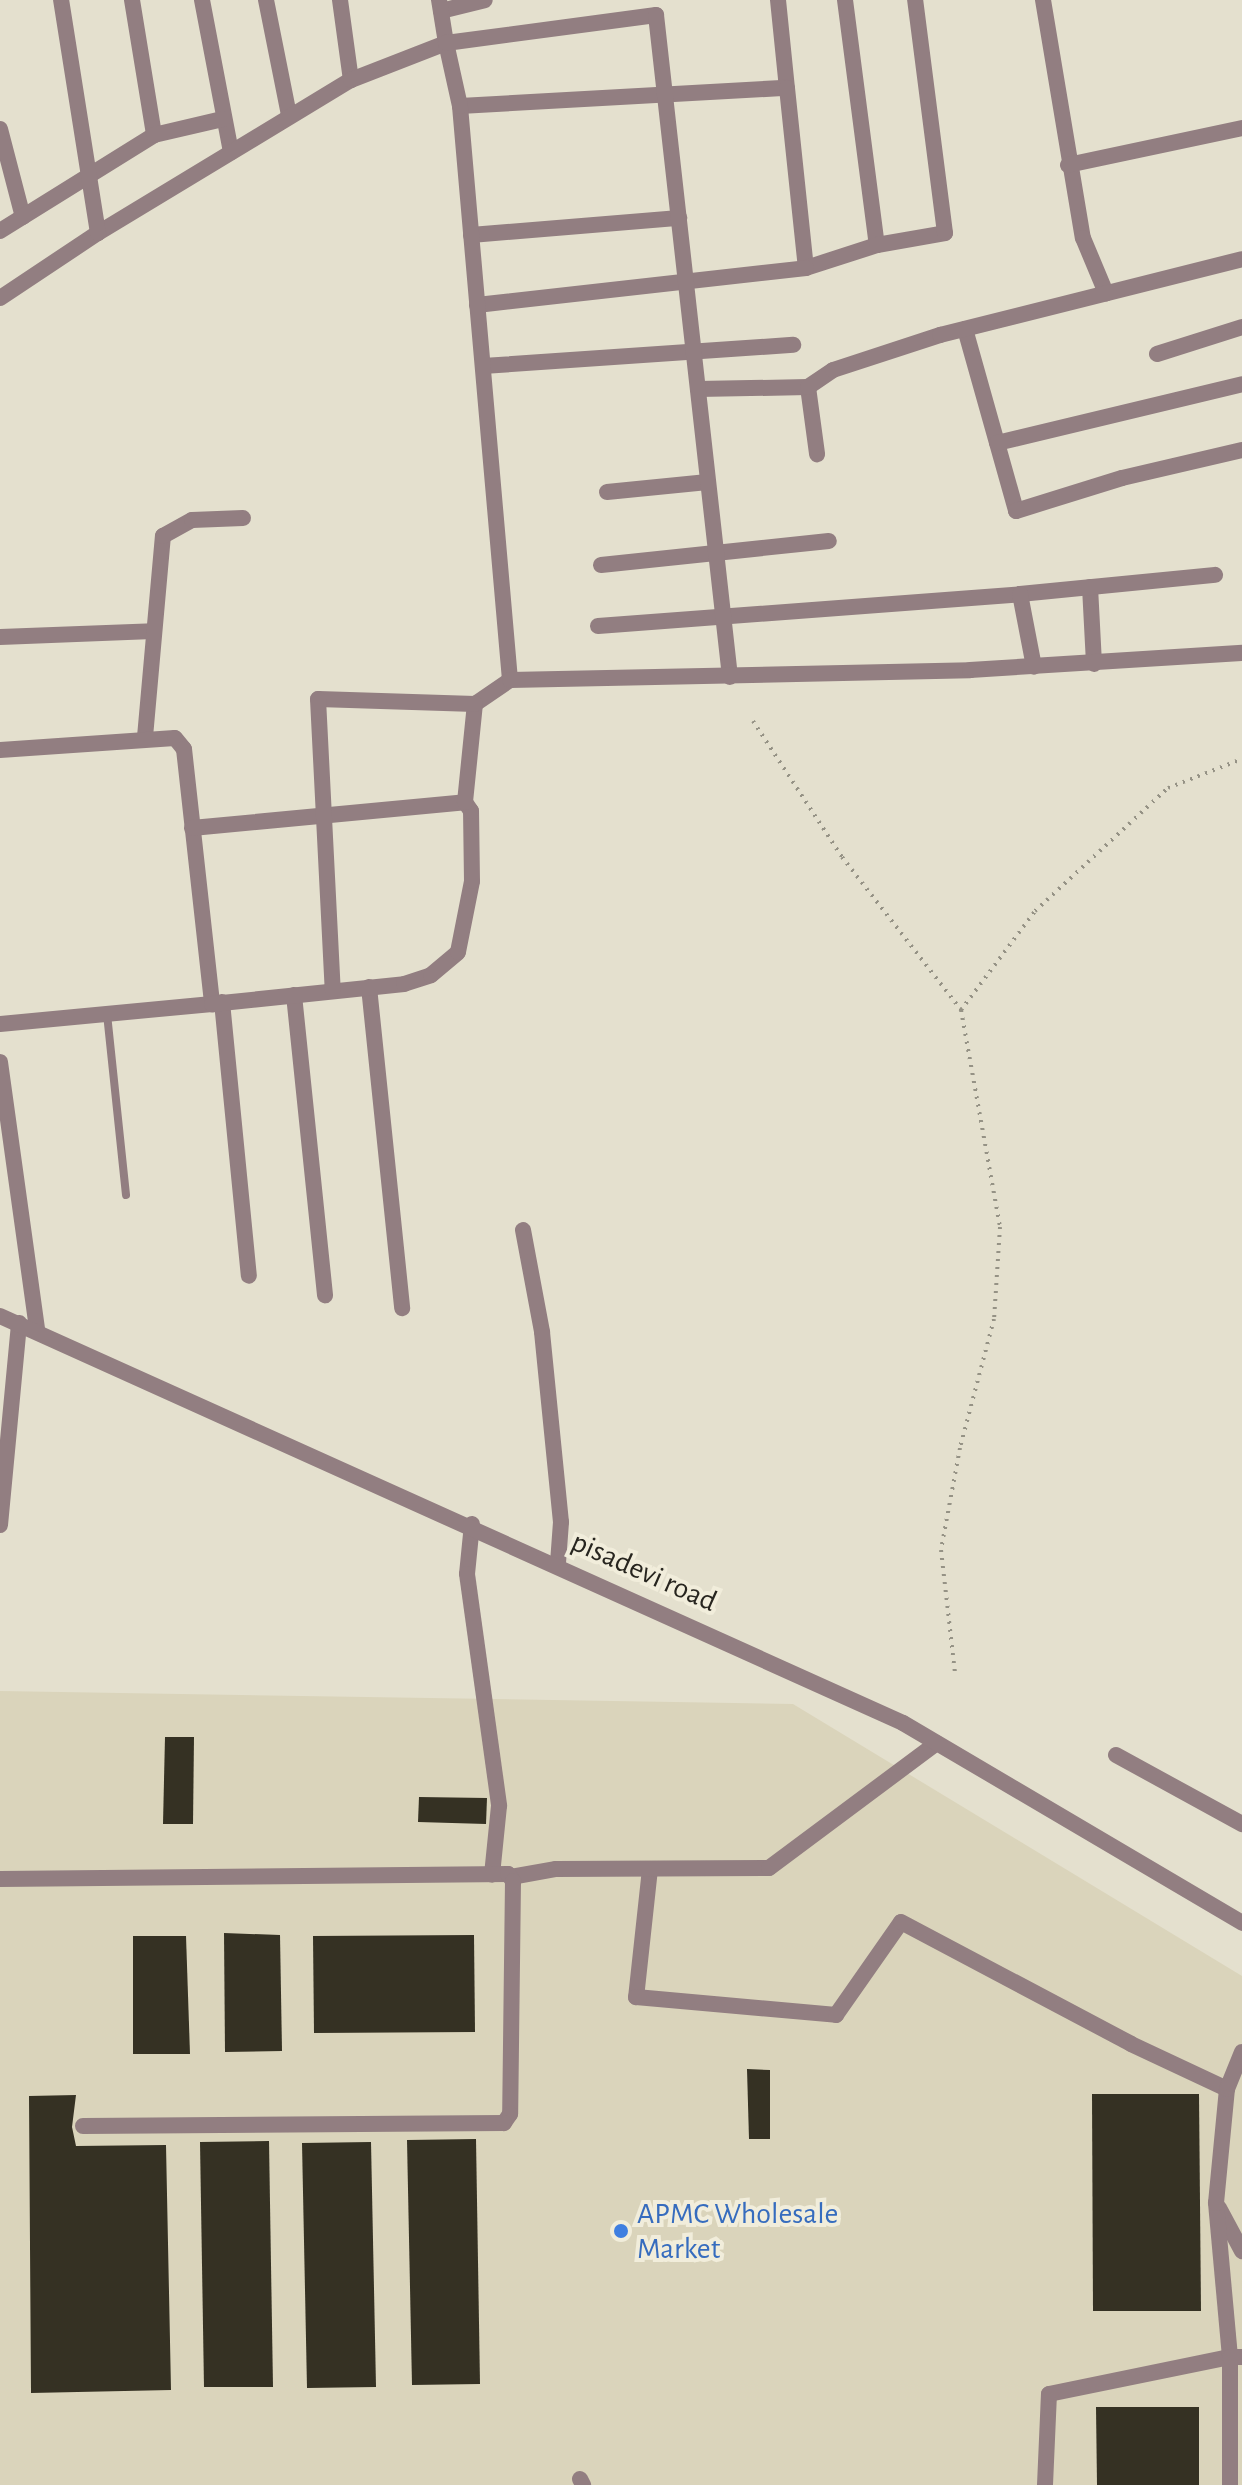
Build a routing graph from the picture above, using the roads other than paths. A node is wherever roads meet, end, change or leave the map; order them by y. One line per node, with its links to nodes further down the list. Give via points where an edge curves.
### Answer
1 (61, 0): 24 (street)
2 (132, 0): 21 (street)
3 (202, 0): 18 (street)
4 (266, 0): 17 (street)
5 (340, 0): 13 (street)
6 (485, 0): 11 (street)
7 (778, 0): 14 (street)
8 (845, 0): 30 (street)
9 (915, 0): 30 (street, via 945,233)
10 (1043, 0): 23 (street)
11 (440, 5): 12 (street)
12 (446, 43): 13 (street); 15 (street, via 656,15); 16 (street)
13 (351, 80): 17 (street)
14 (787, 88): 15 (street); 32 (street)
15 (665, 94): 16 (street); 26 (street)
16 (460, 106): 29 (street)
17 (289, 115): 22 (street)
18 (223, 119): 21 (street); 22 (street)
19 (1242, 128): 23 (street)
20 (0, 129): 25 (street)
21 (154, 135): 24 (street)
22 (231, 152): 28 (street)
23 (1068, 165): 34 (street, via 1083,238)
24 (87, 177): 25 (street); 28 (street)
25 (23, 217): 27 (street)
26 (679, 218): 29 (street); 33 (street)
27 (0, 231)
28 (98, 233): 35 (street)
29 (471, 235): 36 (street)
30 (877, 245): 32 (street)
31 (1242, 259): 34 (street)
32 (806, 268): 33 (street)
33 (684, 282): 36 (street); 40 (street)
34 (1106, 293): 38 (street)
35 (0, 298)
36 (477, 305): 42 (street)
37 (1242, 327): 41 (street)
38 (965, 329): 44 (street, via 833,370); 46 (street)
39 (793, 345): 40 (street)
40 (694, 351): 42 (street); 45 (street)
41 (1157, 354)
42 (483, 366): 66 (street)
43 (1242, 384): 46 (street)
44 (808, 387): 45 (street); 48 (street)
45 (698, 389): 49 (street)
46 (997, 443): 47 (street, via 1016,511 1122,478)
47 (1242, 450)
48 (817, 454)
49 (708, 482): 50 (street); 53 (street)
50 (607, 492)
51 (243, 518): 60 (street, via 192,520 163,536)
52 (829, 541): 53 (street)
53 (716, 555): 54 (street); 58 (street)
54 (601, 565)
55 (1215, 575): 56 (street)
56 (1090, 587): 57 (street); 63 (street)
57 (1020, 594): 58 (street); 64 (street)
58 (723, 619): 59 (street); 65 (street)
59 (598, 626)
60 (153, 631): 61 (street); 68 (street)
61 (0, 637)
62 (1242, 653): 63 (street)
63 (1094, 664): 64 (street)
64 (1034, 667): 65 (street)
65 (730, 677): 66 (street)
66 (510, 680): 67 (street)
67 (475, 704): 70 (street); 71 (street, via 318,699)
68 (145, 737): 69 (street); 72 (street, via 175,738 184,749)
69 (0, 750)
70 (465, 802): 71 (street); 73 (street, via 471,811 472,881 458,952 431,975)
71 (322, 814): 72 (street); 74 (street)
72 (192, 828): 76 (street)
73 (369, 987): 74 (street); 84 (street)
74 (333, 991): 75 (street)
75 (294, 995): 76 (street); 83 (street)
76 (217, 1003): 77 (street); 82 (street)
77 (107, 1014): 78 (street); 80 (lane)
78 (0, 1024)
79 (0, 1062): 87 (street)
80 (126, 1195)
81 (523, 1230): 90 (street, via 542,1332 561,1522)
82 (249, 1276)
83 (325, 1295)
84 (402, 1308)
85 (0, 1316): 86 (street, pisadevi road)
86 (19, 1323): 87 (street, pisadevi road); 89 (street)
87 (37, 1330): 88 (street, pisadevi road)
88 (472, 1524): 90 (street, pisadevi road); 95 (street, via 467,1574 499,1806)
89 (0, 1525)
90 (558, 1563): 91 (street, pisadevi road)
91 (937, 1743): 94 (street, via 769,1868); 98 (street, pisadevi road)
92 (1116, 1755): 93 (street)
93 (1242, 1824)
94 (650, 1869): 96 (street, via 556,1869); 100 (street, via 636,1997 836,2015 901,1922)
95 (492, 1875): 96 (street); 97 (street)
96 (511, 1877): 101 (street, via 510,2114 504,2123)
97 (0, 1879)
98 (1242, 1923)
99 (1242, 2052): 100 (street)
100 (1227, 2089): 102 (street)
101 (83, 2126)
102 (1216, 2203): 103 (street); 104 (street)
103 (1242, 2251)
104 (1236, 2357): 105 (street, via 1049,2394); 106 (street)
105 (1045, 2485)
106 (1230, 2485)

